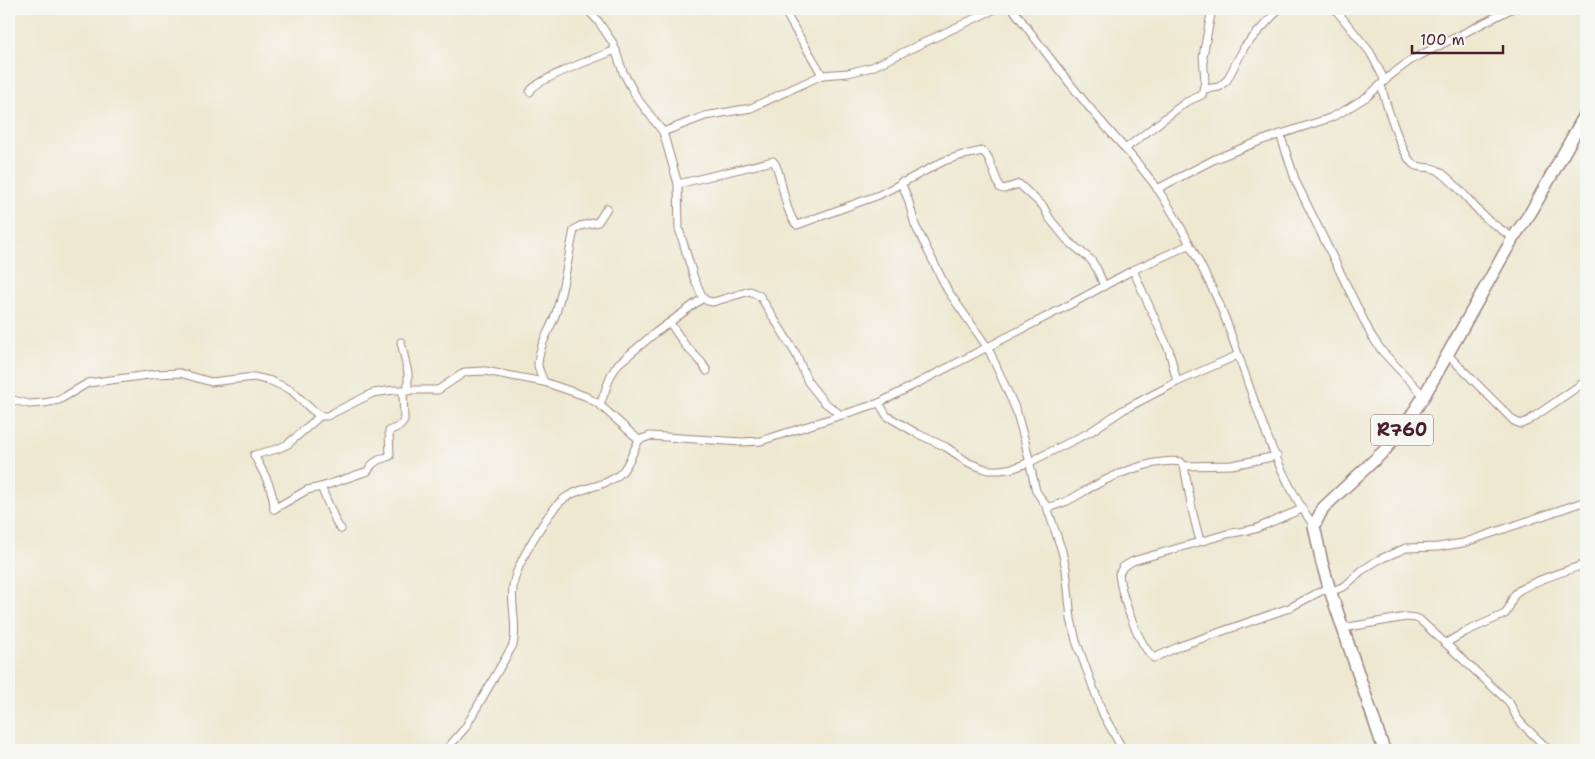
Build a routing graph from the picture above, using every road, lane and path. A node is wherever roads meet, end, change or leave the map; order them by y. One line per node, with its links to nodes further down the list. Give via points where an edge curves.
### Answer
1 (587, 9): 9 (street)
2 (784, 9): 10 (street)
3 (995, 9): 10 (street, via 872,67)
4 (1013, 9): 17 (street)
5 (1212, 9): 12 (street, via 1203,56)
6 (1279, 9): 12 (street, via 1245,46 1227,80 1219,87)
7 (1335, 9): 11 (street, via 1370,52)
8 (1511, 9): 11 (street, via 1411,60)
9 (616, 50): 13 (street, via 546,80 532,87); 15 (street, via 637,98)
10 (822, 75): 15 (street, via 751,108 705,116)
11 (1383, 83): 16 (street, via 1330,118); 22 (street, via 1386,107 1413,164 1438,170 1488,219)
12 (1204, 89): 17 (street, via 1202,96 1186,102)
13 (530, 92)
14 (1586, 113): 22 (main road, R760)
15 (663, 132): 19 (street)
16 (1280, 134): 20 (street, via 1215,159); 37 (street, via 1296,182 1371,335)
17 (1125, 149): 20 (street)
18 (901, 182): 19 (street, via 879,195 797,225 773,161); 25 (street, via 944,161 983,151 1000,188 1022,186 1043,206 1067,240 1091,260); 29 (street, via 916,225 948,291)
19 (678, 184): 26 (street, via 679,229 694,278)
20 (1157, 189): 23 (street)
21 (608, 208): 34 (street, via 598,222 574,230 556,315 539,357 538,367)
22 (1513, 238): 30 (main road, R760)
23 (1190, 245): 24 (street); 31 (street, via 1213,290)
24 (1133, 270): 25 (street); 35 (street, via 1169,350)
25 (1104, 286): 29 (street)
26 (704, 298): 27 (street); 41 (street, via 713,302 750,291 760,296 796,354 808,382 824,402)
27 (670, 323): 32 (street); 40 (street, via 618,364)
28 (401, 342): 36 (street, via 408,373)
29 (988, 348): 39 (street); 45 (street, via 1016,410)
30 (1448, 355): 33 (street, via 1514,421 1521,424); 37 (main road, R760)
31 (1238, 356): 35 (street); 44 (street)
32 (707, 371)
33 (1586, 381)
34 (544, 382): 36 (street, via 485,371 465,372 438,390); 40 (street)
35 (1177, 382): 45 (street)
36 (406, 391): 42 (street, via 373,393 327,416); 47 (street, via 404,421 389,431 390,456 374,462 363,473)
37 (1424, 396): 51 (main road, R760, via 1384,451 1323,508)
38 (9, 400): 42 (street, via 44,403 59,400 88,383 180,373 211,382 254,377 286,386)
39 (879, 403): 41 (street); 45 (street, via 887,416 988,470 1014,468)
40 (600, 405): 43 (street)
41 (841, 415): 43 (street, via 762,441 650,436)
42 (320, 416): 47 (street, via 288,444 254,455 271,491 274,509 307,490)
43 (639, 440): 58 (street, via 621,473 564,498 551,512 525,553 513,585 516,635 513,645 469,722)
44 (1277, 456): 46 (street, via 1232,466); 50 (street)
45 (1030, 462): 49 (street, via 1036,491)
46 (1184, 466): 49 (street, via 1174,461 1137,468 1100,483 1067,502); 53 (street)
47 (321, 487): 52 (street)
48 (1586, 501): 55 (street, via 1457,545 1406,548 1378,560 1345,586)
49 (1047, 507): 59 (street, via 1066,569 1076,641 1104,714)
50 (1302, 509): 51 (street); 53 (street, via 1255,529)
51 (1314, 526): 55 (main road)
52 (341, 529)
53 (1200, 541): 55 (street, via 1133,561 1119,574 1146,652 1154,658)
54 (1586, 564): 57 (street, via 1516,592 1505,614)
55 (1330, 590): 56 (main road)
56 (1343, 628): 57 (street, via 1412,617 1420,620); 60 (main road)
57 (1446, 644): 61 (street, via 1509,702 1524,726)
58 (446, 750)
59 (1124, 750)
60 (1384, 750)
61 (1549, 750)

